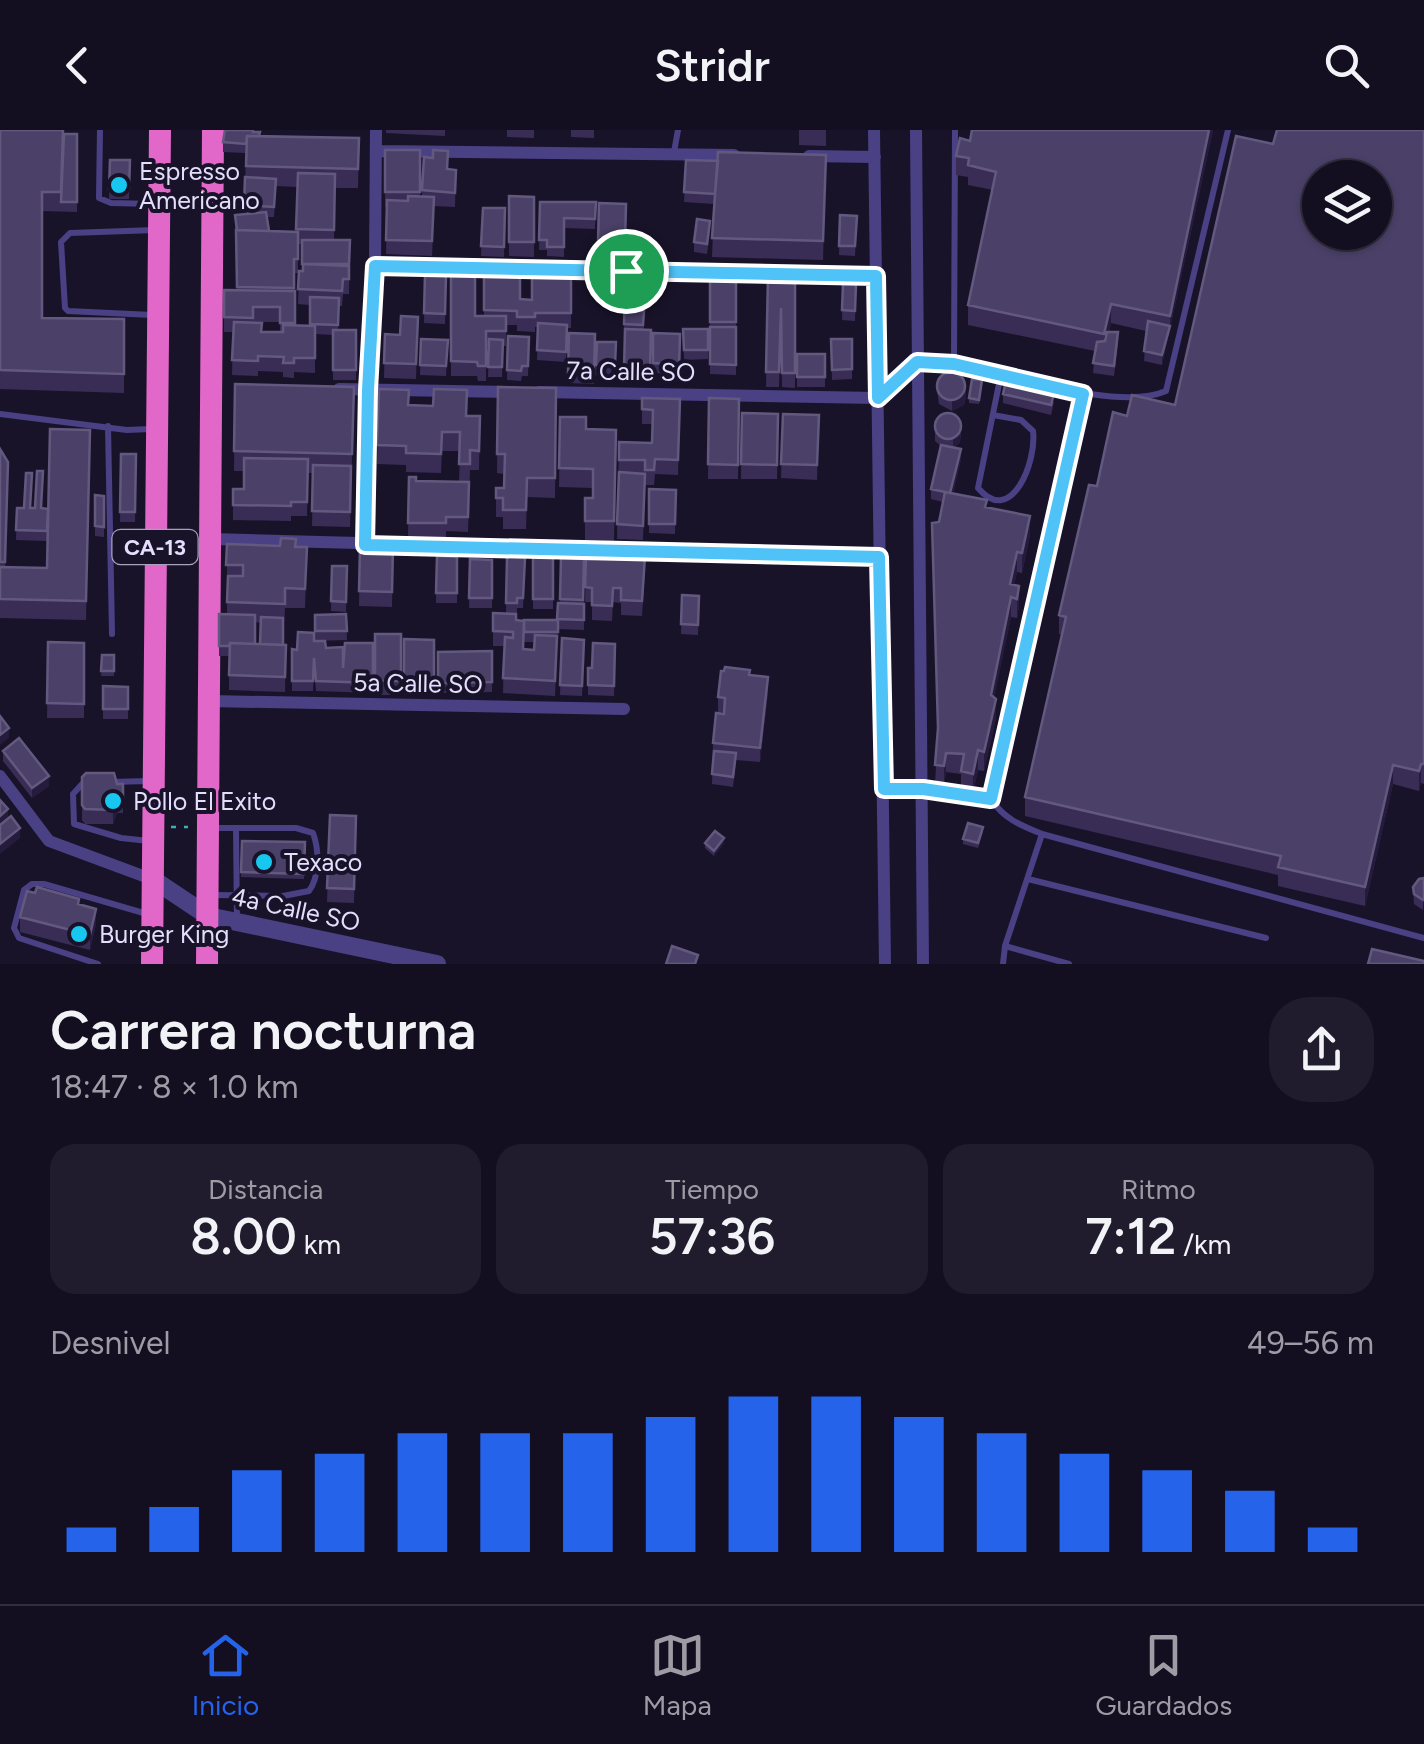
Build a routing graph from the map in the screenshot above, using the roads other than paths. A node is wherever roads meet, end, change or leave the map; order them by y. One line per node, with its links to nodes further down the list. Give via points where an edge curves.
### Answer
1 (100, 130): 15 (lane, via 99,198)
2 (160, 130): 15 (highway, CA-13)
3 (213, 130): 31 (highway, CA-13, via 221,387)
4 (376, 130): 10 (street)
5 (678, 130): 11 (lane)
6 (874, 130): 14 (street)
7 (916, 130): 20 (street)
8 (955, 130): 21 (lane)
9 (1228, 130): 25 (lane, via 1166,391)
10 (377, 150): 11 (street); 17 (street)
11 (674, 153): 12 (street)
12 (747, 155)
13 (802, 156): 14 (street)
14 (875, 157): 18 (street)
15 (159, 204): 16 (highway, CA-13)
16 (159, 230): 19 (highway, CA-13); 19 (lane, via 70,233 61,242 68,311)
17 (375, 266): 18 (street); 24 (street)
18 (876, 276): 26 (street)
19 (158, 315): 30 (highway, CA-13)
20 (917, 362): 21 (lane); 26 (street); 40 (street)
21 (954, 364): 22 (lane)
22 (1001, 374): 25 (lane); 28 (lane)
23 (329, 389): 24 (street, 7a Calle SO)
24 (368, 390): 26 (street, 7a Calle SO); 32 (street)
25 (1083, 394): 41 (lane)
26 (878, 398): 33 (street)
27 (0, 414): 29 (lane)
28 (993, 416): 28 (lane, via 978,488 997,499 1025,482 1034,442 1021,420)
29 (108, 426): 30 (lane); 34 (lane)
30 (156, 428): 38 (highway, CA-13)
31 (210, 539): 32 (street); 35 (highway, CA-13)
32 (365, 545): 33 (street)
33 (879, 557): 39 (street)
34 (112, 634)
35 (210, 701): 36 (street, 5a Calle SO); 42 (highway, CA-13)
36 (624, 709)
37 (0, 776): 47 (street, via 49,841)
38 (154, 781): 44 (highway, CA-13); 44 (lane, via 82,784 73,794 74,824 121,838)
39 (884, 789): 40 (street); 59 (street)
40 (923, 789): 41 (lane); 60 (street)
41 (991, 799): 45 (lane, via 1000,814)
42 (209, 828): 43 (lane); 49 (highway, CA-13)
43 (236, 828): 48 (lane); 48 (lane, via 296,828 313,833 318,846 309,891)
44 (154, 834): 47 (highway, CA-13)
45 (1042, 834): 46 (lane); 53 (lane)
46 (1028, 879): 52 (lane); 54 (lane)
47 (154, 880): 49 (street, 4a Calle SO); 50 (highway, CA-13)
48 (236, 896): 49 (lane); 51 (lane)
49 (208, 906): 51 (street, 4a Calle SO); 57 (highway, CA-13)
50 (153, 916): 55 (lane, via 44,884 24,890 14,928 18,938); 56 (highway, CA-13)
51 (238, 922): 58 (street, 4a Calle SO)
52 (1266, 938)
53 (1424, 938)
54 (1005, 946): 61 (lane); 62 (lane)
55 (98, 964)
56 (152, 964)
57 (208, 964)
58 (437, 964)
59 (884, 964)
60 (922, 964)
61 (1003, 964)
62 (1068, 964)

